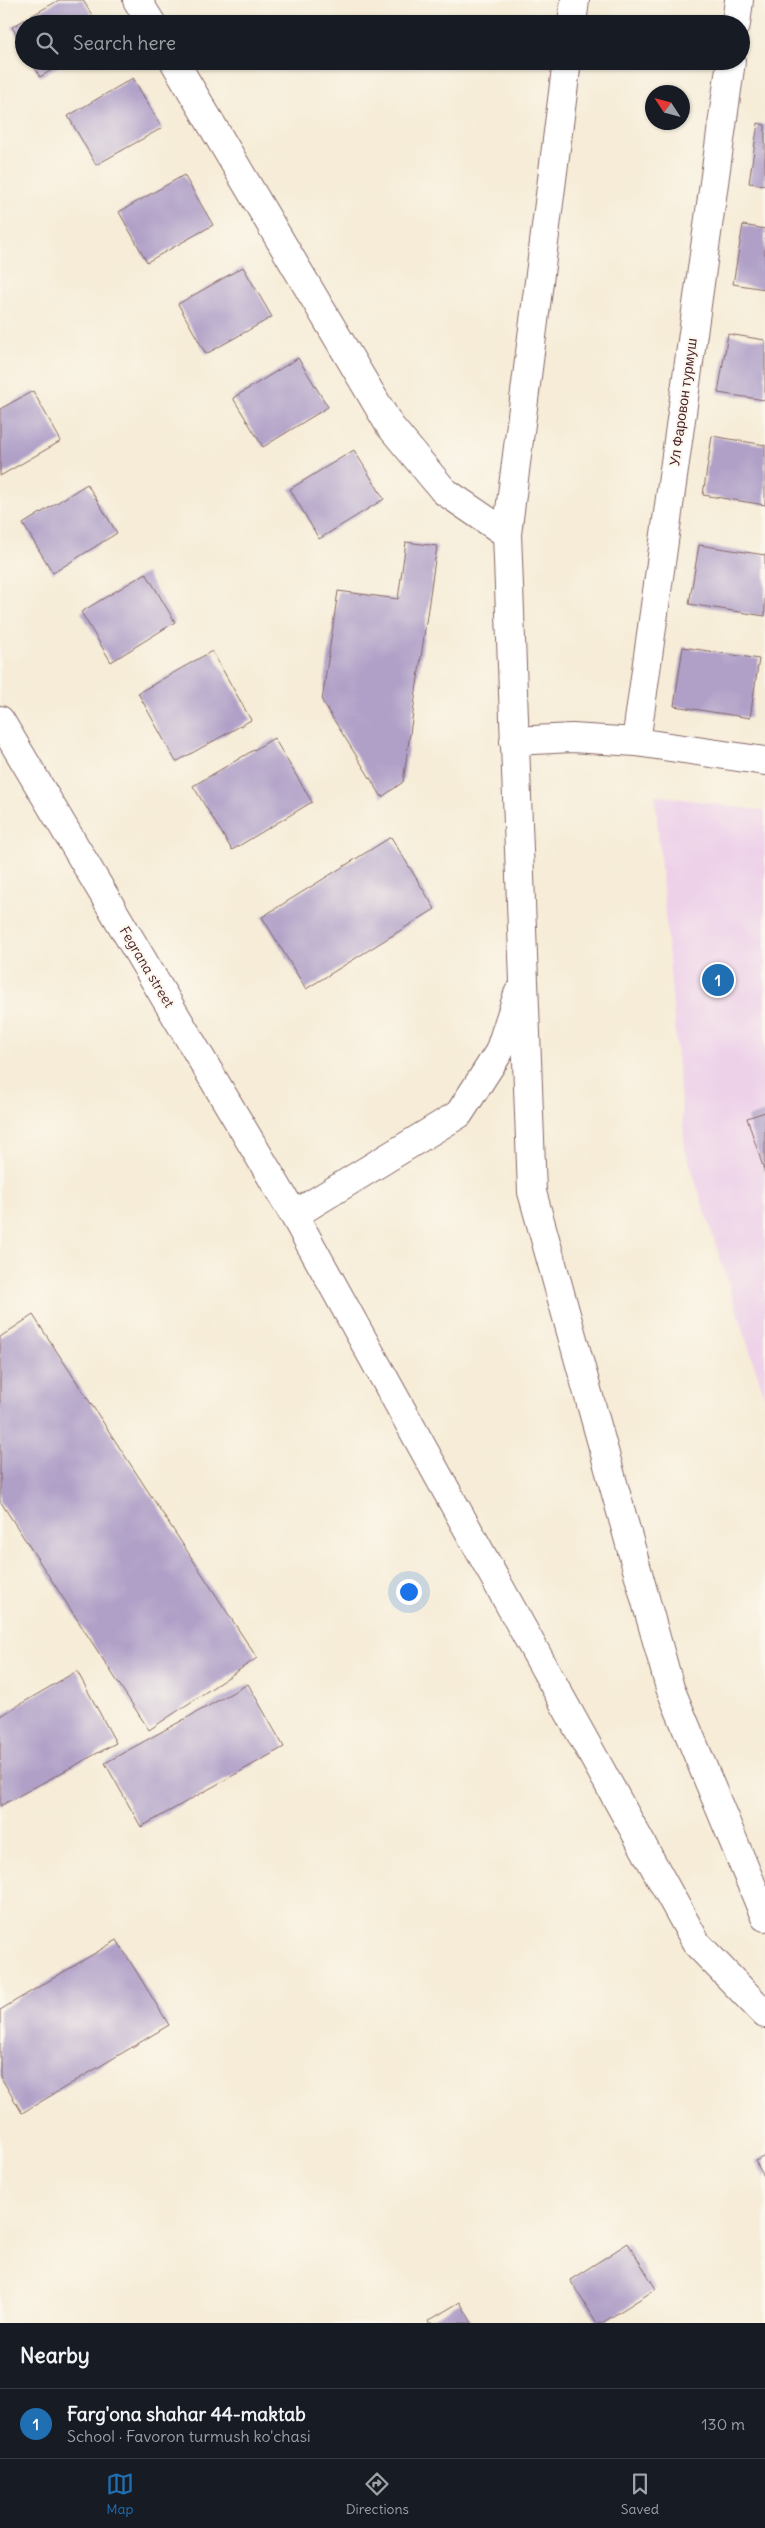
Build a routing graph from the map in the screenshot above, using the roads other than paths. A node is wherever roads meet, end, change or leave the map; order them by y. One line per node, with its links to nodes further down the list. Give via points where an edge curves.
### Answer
1 (138, 0): 4 (street)
2 (575, 0): 5 (street)
3 (739, 0): 6 (street)
4 (147, 15)
5 (573, 15)
6 (737, 15)
7 (179, 70): 10 (street, via 390,426 444,491)
8 (566, 70): 10 (street)
9 (730, 70): 13 (street, Ул Фаровон турмуш)
10 (507, 534): 12 (street)
11 (0, 720): 16 (street, Fegrana street)
12 (514, 741): 13 (street, via 572,738); 15 (street)
13 (636, 742): 14 (street)
14 (765, 761)
15 (524, 978): 16 (street, via 499,1052 459,1114); 17 (street, via 532,1192 670,1688)
16 (294, 1215): 18 (street, Fegrana street, via 697,1944)
17 (765, 1917)
18 (765, 2014)

